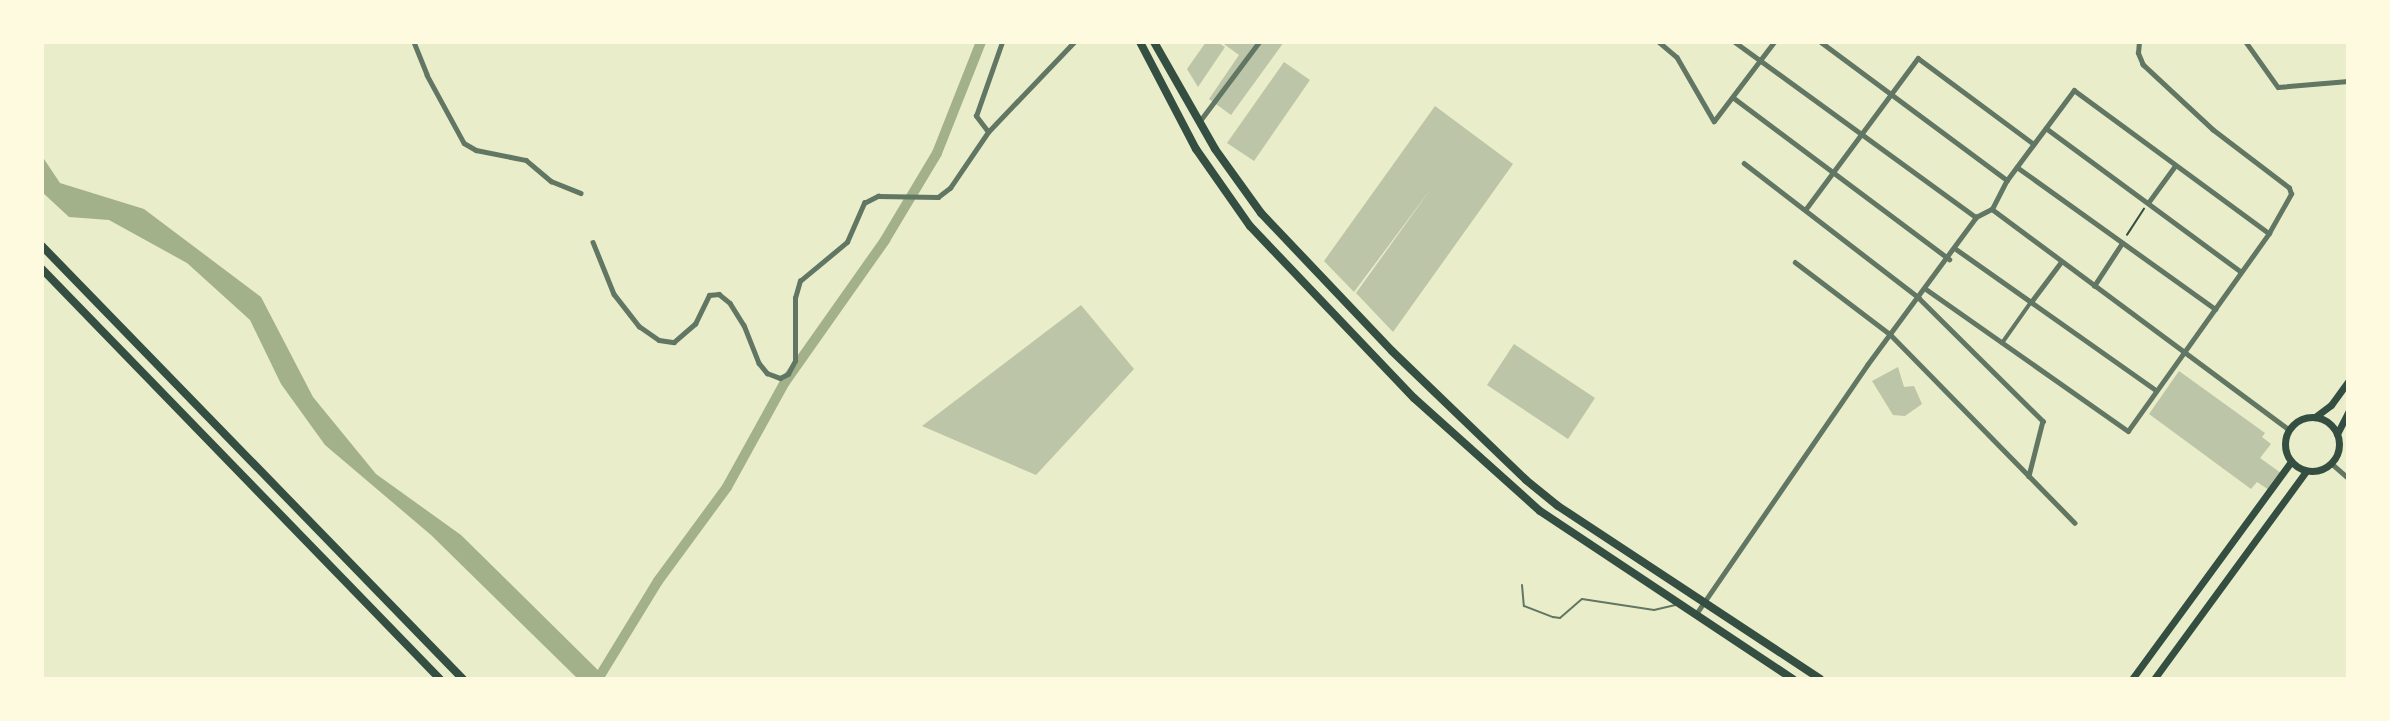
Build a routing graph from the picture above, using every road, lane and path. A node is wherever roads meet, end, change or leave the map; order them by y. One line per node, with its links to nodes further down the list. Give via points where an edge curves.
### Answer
1 (414, 42): 27 (street, via 464,143 476,150 526,160 551,181)
2 (1002, 42): 19 (street, via 976,116)
3 (1074, 42): 19 (street)
4 (1140, 42): 64 (main road, via 1196,149 1228,197 1406,389 1540,511)
5 (1154, 42): 17 (main road)
6 (1259, 42): 17 (street)
7 (1659, 42): 16 (street, via 1677,57 1714,121)
8 (1735, 42): 13 (street)
9 (1774, 42): 13 (street)
10 (1821, 42): 15 (street)
11 (2139, 42): 32 (street, via 2143,65 2213,130 2289,188 2291,194)
12 (2246, 42): 14 (street, via 2278,87)
13 (1760, 61): 16 (street); 20 (street)
14 (2348, 81)
15 (1892, 94): 20 (street); 21 (street, via 1918,58); 26 (street)
16 (1734, 98): 25 (street)
17 (1198, 122): 63 (main road, via 1247,195 1287,244 1526,480 1557,506)
18 (2046, 128): 21 (street); 23 (street, via 2074,90); 28 (street)
19 (988, 132): 33 (street, via 950,188 938,197 878,196 864,203 847,242 800,281 795,298 795,361 789,374 780,378 767,373 759,363 744,325 719,294 709,295 695,324 674,342 659,340 646,331 614,294)
20 (1861, 135): 25 (street); 31 (street)
21 (2034, 144): 24 (street)
22 (1744, 163): 30 (street)
23 (2175, 166): 28 (street); 32 (street)
24 (2017, 167): 26 (street); 34 (street)
25 (1833, 172): 30 (street); 37 (street)
26 (2007, 180): 29 (street)
27 (581, 193)
28 (2148, 203): 34 (path); 41 (street)
29 (1992, 209): 31 (street); 39 (street)
30 (1805, 210): 44 (street)
31 (1976, 217): 36 (street)
32 (2269, 233): 41 (street)
33 (593, 242)
34 (2122, 243): 42 (street); 46 (street)
35 (42, 246): 67 (main road)
36 (1956, 249): 37 (street); 45 (street)
37 (1949, 259): 43 (street)
38 (1795, 262): 47 (street)
39 (2061, 262): 42 (street); 45 (street)
40 (42, 269): 66 (main road)
41 (2241, 272): 46 (street)
42 (2094, 286): 49 (street)
43 (1926, 289): 44 (street); 48 (street)
44 (1919, 297): 47 (street); 59 (street, via 2043,422)
45 (2031, 302): 48 (street); 51 (street)
46 (2215, 309): 49 (street)
47 (1890, 334): 59 (street); 63 (street)
48 (2002, 344): 51 (street, via 2128,432)
49 (2184, 353): 51 (street); 54 (street)
50 (2348, 382): 53 (main road, via 2331,405)
51 (2156, 390)
52 (2348, 412): 55 (main road)
53 (2314, 417): 54 (main road, via 2300,419); 55 (main road, via 2328,422)
54 (2288, 429): 56 (main road, via 2284,446)
55 (2337, 434): 57 (main road, via 2339,448)
56 (2291, 462): 58 (main road); 70 (main road)
57 (2331, 463): 58 (main road); 60 (street)
58 (2306, 471): 71 (main road)
59 (2029, 476): 61 (street)
60 (2348, 478)
61 (2075, 523)
62 (1522, 585): 64 (lane, via 1524,606 1560,618 1582,599 1654,610 1667,610)
63 (1704, 602): 65 (street); 69 (main road)
64 (1680, 603): 65 (main road)
65 (1696, 614): 68 (main road)
66 (440, 679)
67 (463, 679)
68 (1793, 679)
69 (1820, 679)
70 (2132, 679)
71 (2154, 679)

